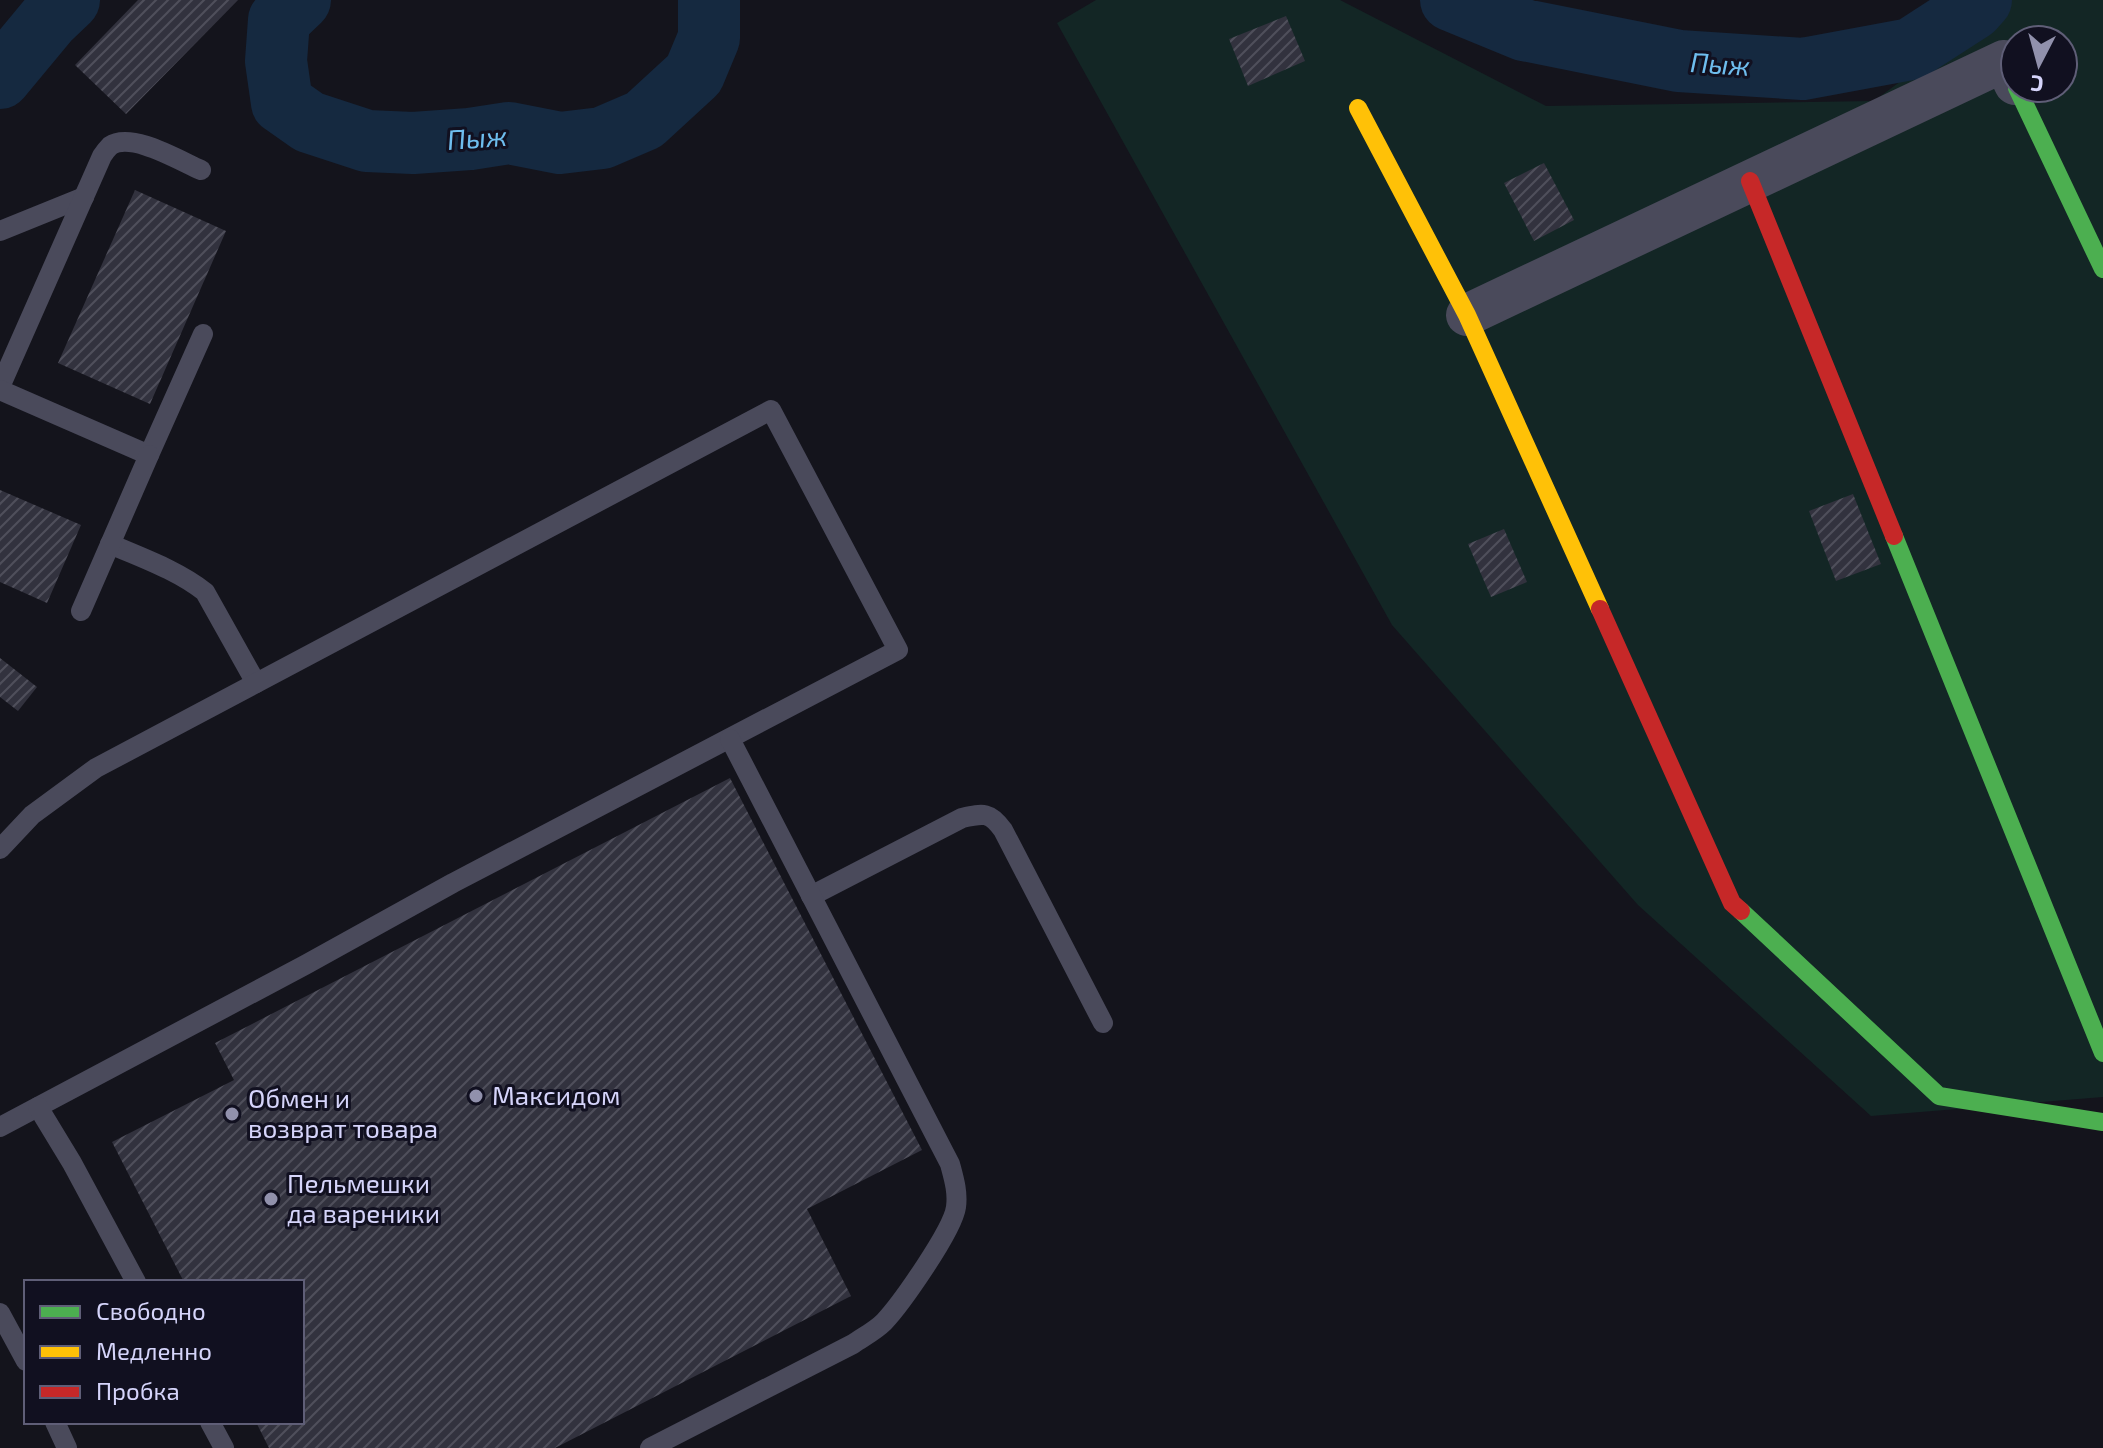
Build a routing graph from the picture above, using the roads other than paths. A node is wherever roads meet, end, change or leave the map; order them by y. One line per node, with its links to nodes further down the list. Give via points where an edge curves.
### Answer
1 (1999, 63): 5 (street)
2 (2025, 104): 8 (street)
3 (1358, 108): 9 (street)
4 (201, 170): 6 (lane, via 125,141 111,145 102,156)
5 (1750, 181): 9 (street); 20 (street)
6 (84, 197): 7 (lane); 11 (lane)
7 (0, 231)
8 (2103, 269)
9 (1467, 315): 22 (street, via 1732,903 1939,1096)
10 (203, 334): 12 (lane)
11 (0, 388): 12 (lane)
12 (149, 455): 13 (lane)
13 (110, 544): 14 (lane); 15 (lane, via 205,592)
14 (81, 611)
15 (256, 683): 16 (lane, via 771,410 898,650); 17 (lane, via 96,768 32,815)
16 (730, 739): 18 (lane); 21 (lane)
17 (0, 849)
18 (811, 896): 19 (lane, via 962,818 994,818); 31 (lane, via 950,1164 956,1209 914,1283 882,1324)
19 (1103, 1023)
20 (2103, 1053)
21 (38, 1107): 23 (lane); 24 (lane)
22 (2103, 1122)
23 (0, 1127)
24 (135, 1280)
25 (0, 1313): 26 (lane)
26 (24, 1357)
27 (56, 1424): 29 (lane)
28 (211, 1424): 30 (lane)
29 (67, 1448)
30 (224, 1448)
31 (650, 1448)

